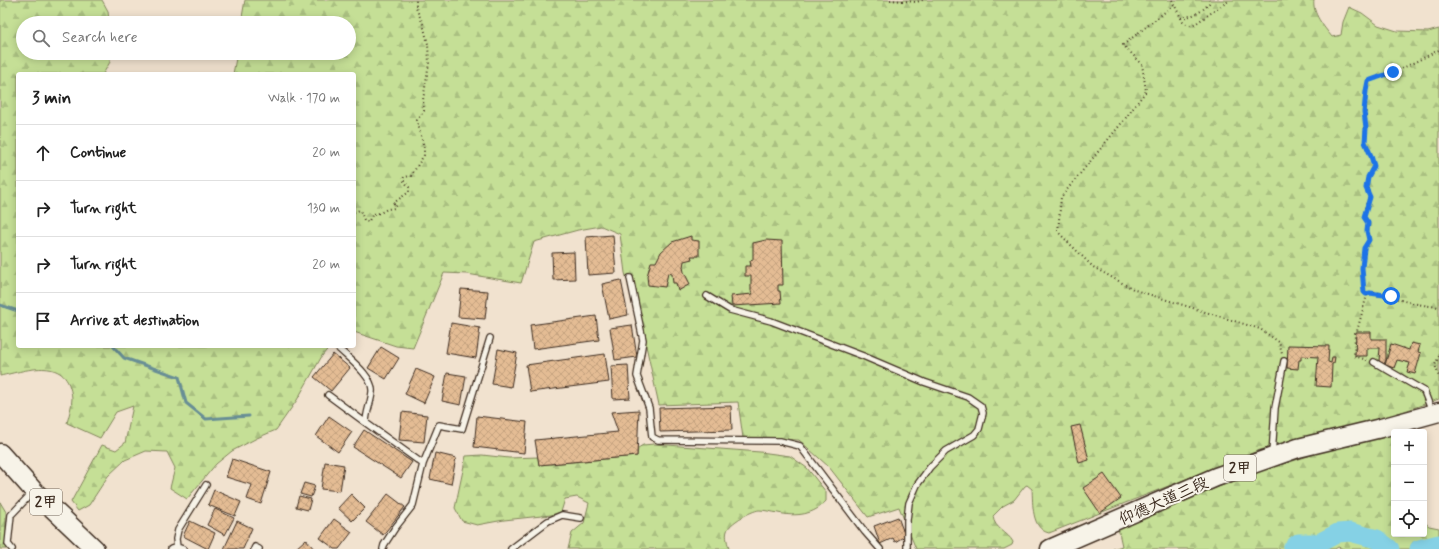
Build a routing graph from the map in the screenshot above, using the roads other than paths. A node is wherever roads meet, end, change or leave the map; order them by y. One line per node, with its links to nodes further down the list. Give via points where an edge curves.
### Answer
1 (630, 278): 24 (lane, via 643,340 637,376 649,408 652,437 658,440 780,441 800,446)
2 (706, 296): 25 (lane, via 730,310 771,321 968,397 981,406 983,413 979,429 974,435 946,451 917,485 909,504)
3 (490, 338): 12 (lane, via 462,429 439,425)
4 (338, 348): 9 (lane, via 367,376 373,391)
5 (1284, 361): 11 (lane, via 1276,408)
6 (1374, 362): 8 (lane, via 1424,391)
7 (328, 395): 9 (lane)
8 (1436, 413): 11 (main road, 仰德大道三段 / 2甲)
9 (366, 424): 12 (lane)
10 (0, 453): 14 (main road, 2甲)
11 (1272, 457): 26 (main road, 仰德大道三段 / 2甲, via 1216,477)
12 (423, 464): 22 (lane, via 413,505)
13 (206, 485): 16 (lane, via 178,530 176,539)
14 (34, 492): 17 (lane, via 11,515 8,544); 18 (main road, 2甲)
15 (581, 518): 23 (lane, via 562,515 548,521)
16 (180, 548): 19 (lane)
17 (12, 549)
18 (95, 549)
19 (171, 549)
20 (254, 549): 21 (lane)
21 (259, 549)
22 (382, 549)
23 (511, 549)
24 (880, 549)
25 (907, 549)
26 (1050, 549)

